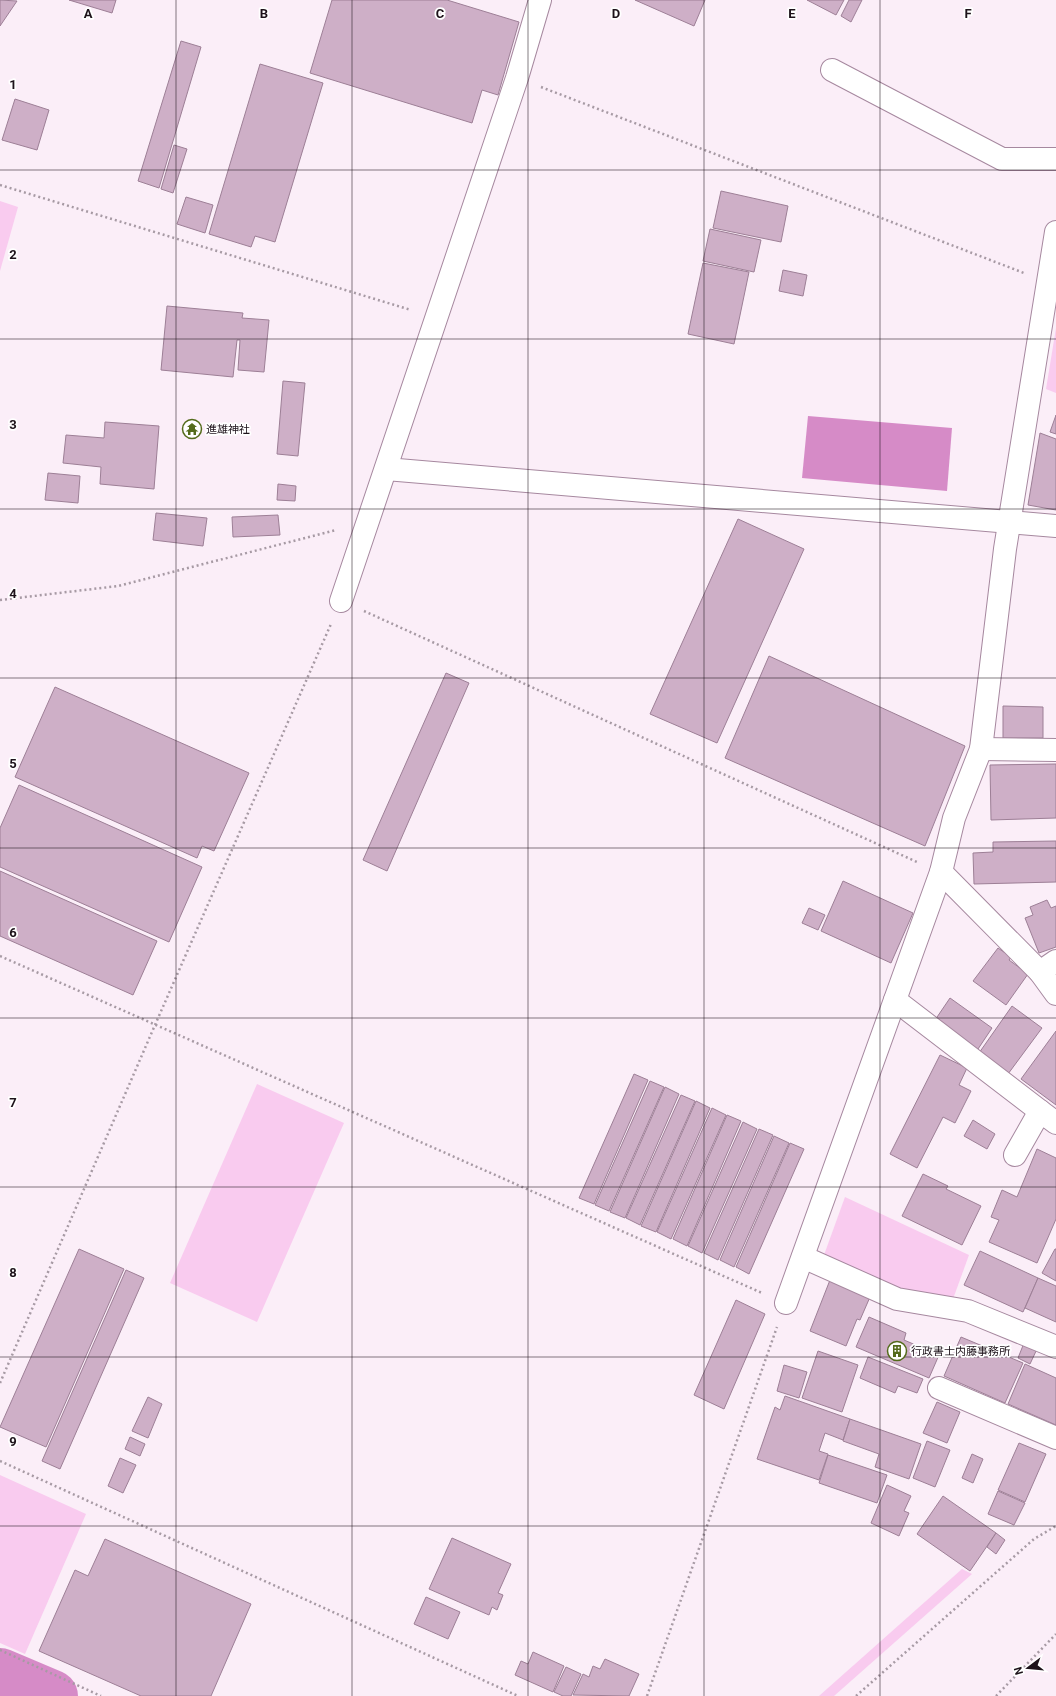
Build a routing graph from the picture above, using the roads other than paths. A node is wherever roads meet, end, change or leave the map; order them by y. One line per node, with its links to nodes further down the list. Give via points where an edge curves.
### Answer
1 (540, 0): 5 (street, via 517,78)
2 (832, 70): 3 (street, via 1002,159)
3 (1056, 159)
4 (1056, 232): 6 (street)
5 (386, 469): 6 (street); 8 (street)
6 (1009, 520): 7 (street); 9 (street)
7 (1056, 526)
8 (341, 601)
9 (981, 749): 10 (street); 11 (street, via 954,818)
10 (1056, 750)
11 (941, 872): 12 (street); 14 (street)
12 (1048, 967): 13 (street)
13 (1056, 994)
14 (895, 1000): 15 (street); 17 (street)
15 (1048, 1117): 16 (street)
16 (1015, 1155)
17 (803, 1257): 18 (street); 19 (street, via 897,1299 968,1311)
18 (786, 1303)
19 (1056, 1347)
20 (939, 1388): 21 (street)
21 (1056, 1438)

